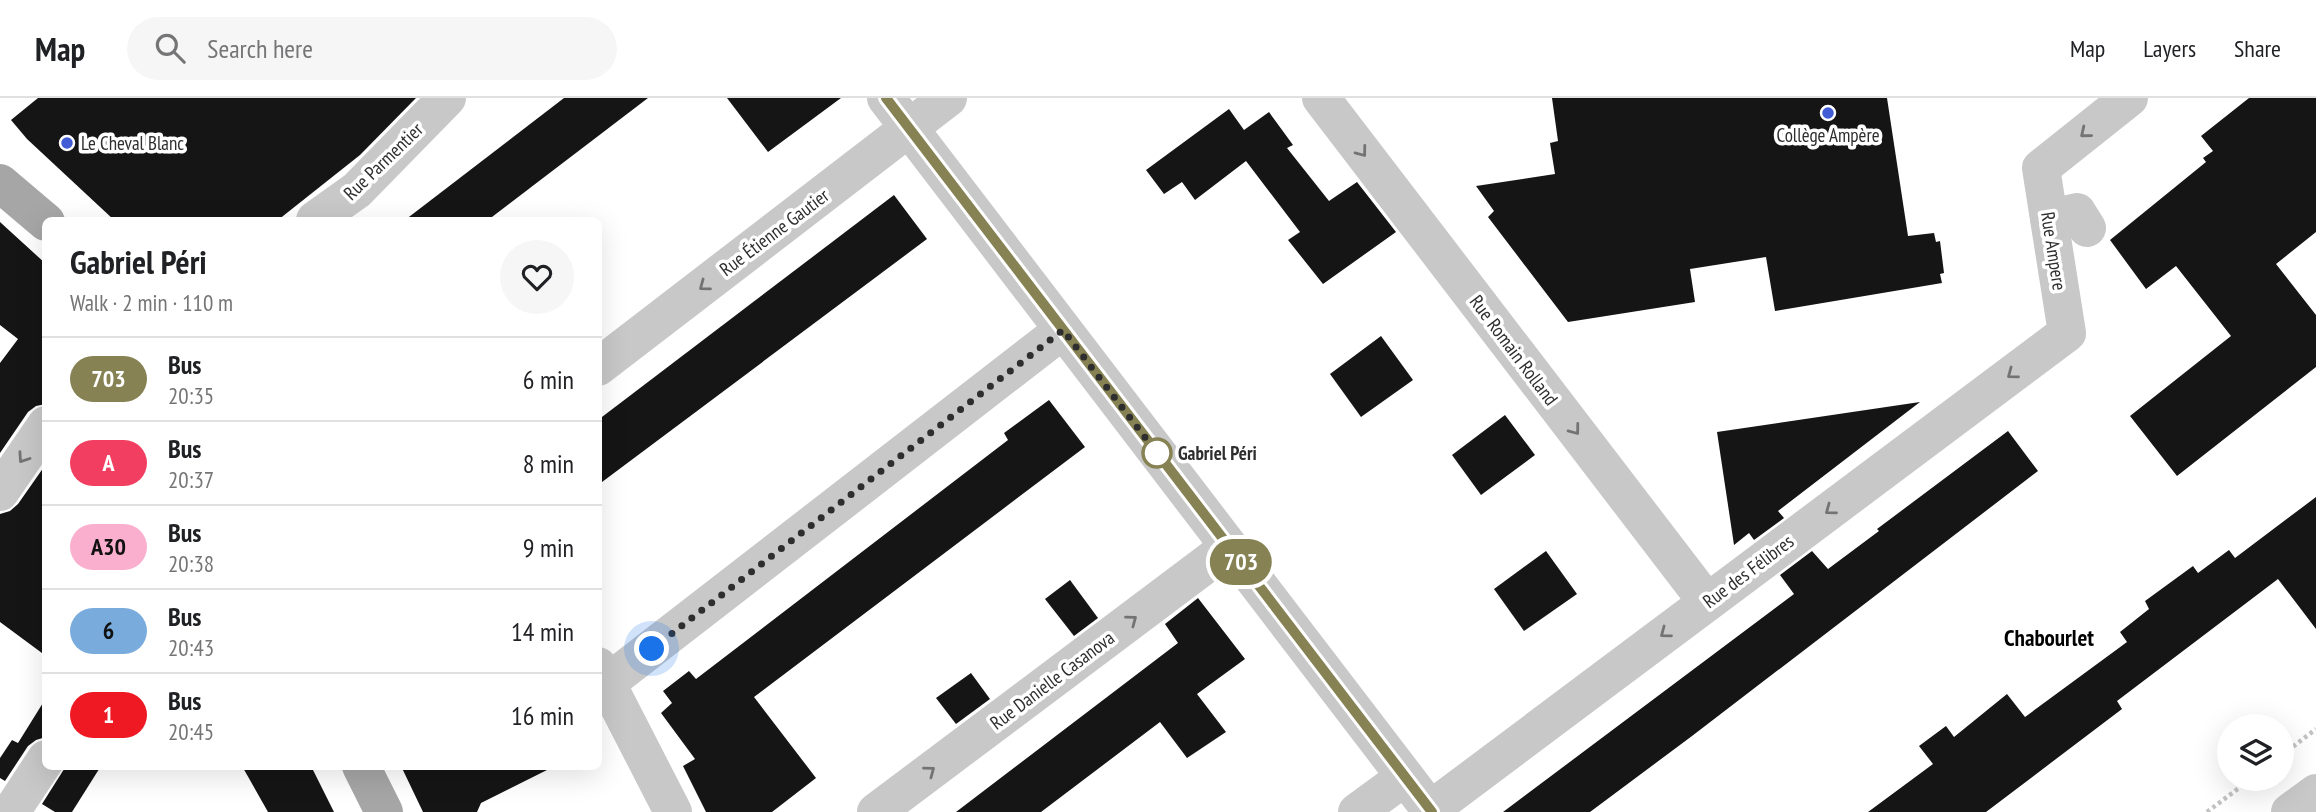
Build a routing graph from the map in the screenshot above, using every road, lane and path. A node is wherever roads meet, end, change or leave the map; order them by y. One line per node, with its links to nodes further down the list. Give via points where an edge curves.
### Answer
1 (447, 98): 8 (street, Rue Parmentier, via 357,190)
2 (886, 98): 6 (street)
3 (948, 98): 6 (street, Rue Étienne Gautier)
4 (1321, 98): 18 (street, Rue Romain Rolland, one-way to 18)
5 (2129, 98): 9 (street, Rue Ampere, one-way to 9, via 2041,168)
6 (909, 129): 12 (street); 14 (street, Rue Étienne Gautier, one-way to 14)
7 (1, 186): 10 (main road)
8 (319, 217)
9 (2049, 218): 11 (street, via 2077,212); 13 (street, Rue Ampere)
10 (42, 219)
11 (2087, 228)
12 (1063, 330): 17 (street); 19 (street)
13 (2067, 333): 18 (street, Rue des Félibres, one-way to 18)
14 (602, 363)
15 (42, 431): 16 (street, one-way to 16)
16 (0, 492)
17 (1229, 547): 24 (street); 33 (street, Rue Danielle Casanova, one-way to 17)
18 (1707, 602): 28 (street, Rue des Félibres, one-way to 28)
19 (603, 674): 32 (street)
20 (2316, 729): 21 (path)
21 (2294, 746)
22 (42, 765): 30 (street)
23 (362, 770): 31 (main road)
24 (1405, 777): 28 (street); 34 (street)
25 (2235, 791): 35 (path)
26 (2316, 793): 36 (street)
27 (0, 809): 29 (street)
28 (1431, 811)
29 (5, 812)
30 (11, 812)
31 (384, 812)
32 (673, 812)
33 (876, 812)
34 (1357, 812)
35 (2207, 812)
36 (2290, 812)

